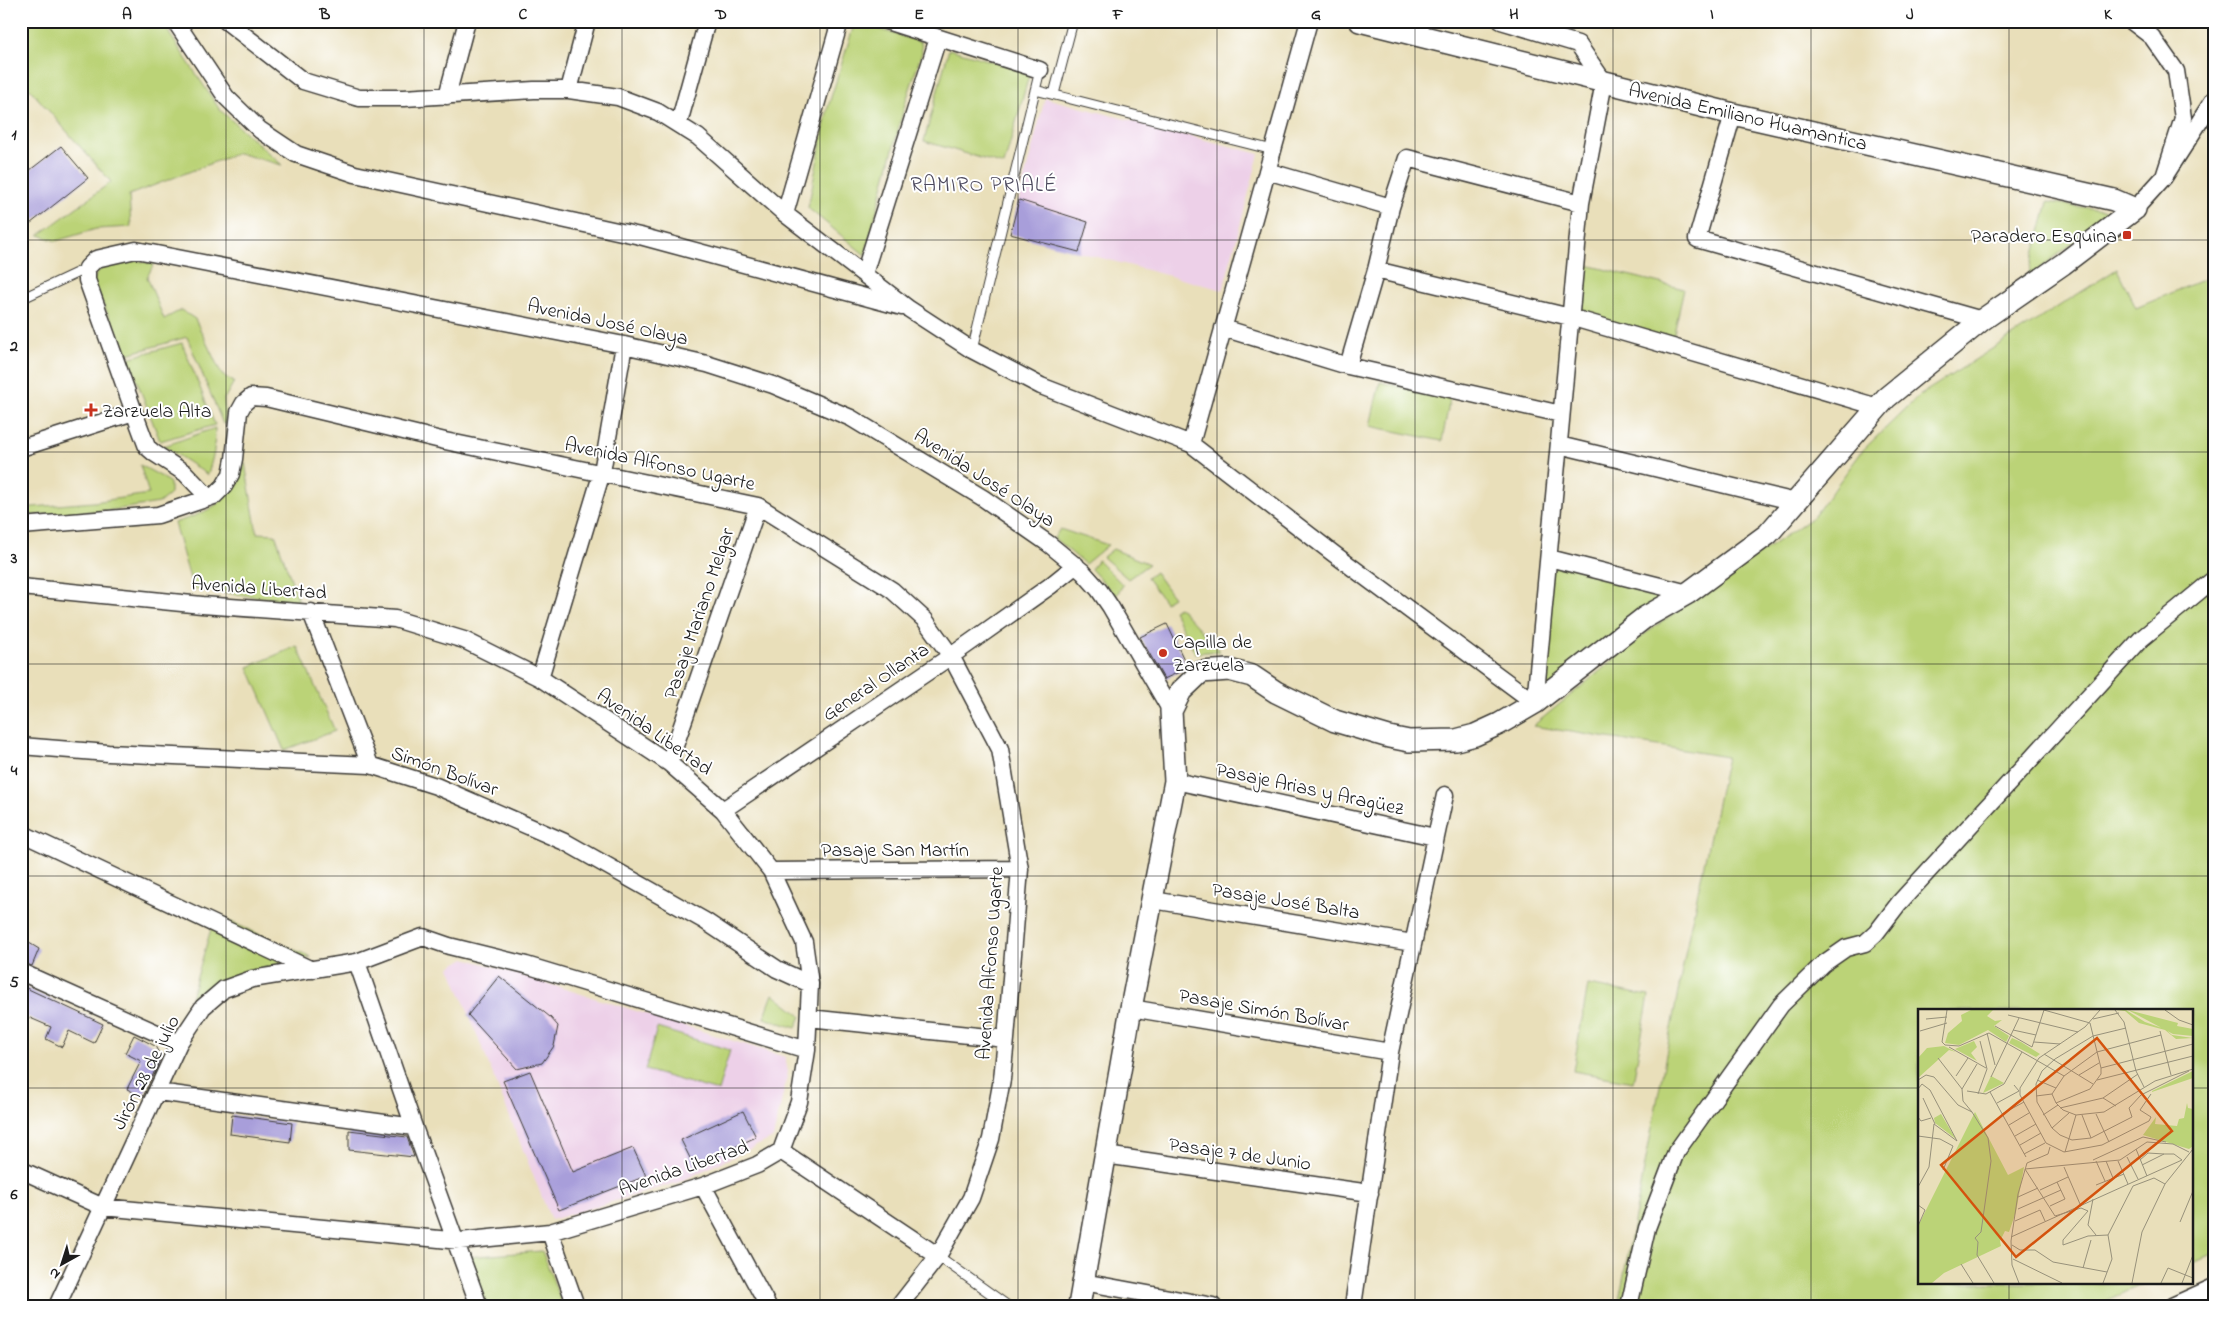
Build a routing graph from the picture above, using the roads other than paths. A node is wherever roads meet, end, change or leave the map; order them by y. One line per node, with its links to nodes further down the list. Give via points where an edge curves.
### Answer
1 (175, 21): 34 (street, via 226,97 260,130 296,154 355,174 640,236)
2 (226, 21): 19 (street, via 302,81 359,98)
3 (468, 21): 19 (street)
4 (587, 21): 16 (street)
5 (707, 21): 22 (street)
6 (840, 21): 29 (street)
7 (886, 21): 13 (street)
8 (1073, 21): 18 (lane)
9 (1309, 21): 23 (street)
10 (1360, 21): 15 (street, Avenida Emiliano Huamantica)
11 (1501, 21): 15 (street, via 1578,44)
12 (2131, 21): 25 (street, via 2152,37 2176,71 2183,118)
13 (938, 38): 14 (street); 32 (street)
14 (1040, 70): 17 (lane)
15 (1604, 82): 21 (street, Avenida Emiliano Huamantica); 26 (street)
16 (569, 90): 19 (street); 22 (street, via 618,97)
17 (1035, 90): 18 (lane); 39 (lane)
18 (1054, 94): 23 (lane)
19 (447, 96)
20 (2214, 100): 25 (street)
21 (1734, 114): 28 (street, Avenida Emiliano Huamantica, via 2114,200); 36 (street, via 1697,239)
22 (679, 123): 29 (street, via 698,136)
23 (1273, 150): 24 (street)
24 (1267, 171): 27 (street); 37 (street)
25 (2164, 177): 28 (street)
26 (1581, 203): 27 (street, via 1407,158); 35 (street)
27 (1391, 207): 31 (street)
28 (2135, 209): 36 (street)
29 (785, 214): 32 (street)
30 (87, 268): 33 (lane); 38 (street, Avenida José Olaya, via 96,259 136,250); 42 (street, via 87,280)
31 (1376, 270): 35 (street); 40 (street)
32 (864, 274): 34 (street)
33 (21, 299)
34 (909, 309): 39 (street)
35 (1570, 318): 41 (street); 43 (street)
36 (1982, 320): 41 (street)
37 (1224, 328): 40 (street); 44 (street)
38 (624, 345): 47 (street); 53 (street, Avenida José Olaya, via 708,364 773,385 851,418 983,498)
39 (972, 350): 44 (street, via 1041,386)
40 (1348, 366): 43 (street)
41 (1878, 407): 49 (street)
42 (134, 412): 46 (street); 48 (street, via 147,447 185,473)
43 (1561, 414): 45 (street)
44 (1192, 444): 60 (street)
45 (1559, 445): 49 (street); 52 (street)
46 (21, 448)
47 (602, 472): 48 (street, Avenida Alfonso Ugarte, via 251,397 238,412 234,459 228,480 218,494); 50 (street, Avenida Alfonso Ugarte); 59 (street)
48 (209, 498): 51 (street, via 158,516)
49 (1796, 502): 56 (street, via 1768,534)
50 (758, 506): 58 (street, Avenida Alfonso Ugarte, via 892,590 925,620); 63 (street, Pasaje Mariano Melgar)
51 (21, 526)
52 (1549, 558): 56 (street); 60 (street)
53 (1076, 566): 58 (street, General Ollanta); 61 (street, Avenida José Olaya, via 1099,590)
54 (2214, 579): 106 (street, via 2141,639 1899,903 1876,933 1823,964 1781,1005 1676,1152 1647,1228)
55 (21, 588): 57 (street, Avenida Libertad)
56 (1688, 593): 60 (street, via 1644,618)
57 (311, 612): 59 (street, Avenida Libertad, via 395,619 464,640); 64 (street)
58 (951, 656): 67 (street, General Ollanta); 70 (street, Avenida Alfonso Ugarte, via 1000,748)
59 (540, 678): 63 (street, Avenida Libertad)
60 (1535, 703): 61 (street, via 1475,735 1456,740 1409,740 1358,730 1276,692 1252,676 1229,670 1200,672 1181,691)
61 (1171, 711): 65 (street)
62 (21, 746): 64 (street, Simón Bolívar)
63 (669, 763): 67 (street, Avenida Libertad)
64 (370, 765): 77 (street, Simón Bolívar, via 436,786 567,843 705,920 777,969)
65 (1176, 781): 69 (street, Pasaje Arias y Aragüez); 72 (street)
66 (1445, 795): 69 (street)
67 (723, 810): 71 (street, Avenida Libertad)
68 (21, 833): 75 (street)
69 (1435, 837): 73 (street)
70 (1020, 869): 71 (street, Pasaje San Martín); 80 (street, Avenida Alfonso Ugarte)
71 (771, 871): 77 (street, Avenida Libertad, via 804,942)
72 (1153, 900): 73 (street, Pasaje José Balta); 78 (street)
73 (1412, 942): 83 (street)
74 (357, 962): 75 (street, Jirón 28 de julio); 82 (street, Jirón 28 de julio, via 423,937); 85 (street)
75 (312, 970): 81 (street, Jirón 28 de julio, via 252,979 224,989 203,1007)
76 (21, 972): 81 (street)
77 (810, 984): 79 (street, Avenida Libertad)
78 (1131, 1008): 83 (street, Pasaje Simón Bolívar); 87 (street)
79 (810, 1018): 80 (street); 82 (street, Avenida Libertad)
80 (1006, 1040): 94 (street, Avenida Alfonso Ugarte, via 991,1139 971,1198)
81 (179, 1044): 84 (street, Jirón 28 de julio)
82 (807, 1050): 86 (street, Avenida Libertad, via 799,1102)
83 (1390, 1052): 90 (street)
84 (158, 1092): 85 (street); 91 (street, Jirón 28 de julio)
85 (414, 1128): 93 (street)
86 (781, 1152): 89 (street, Avenida Libertad); 94 (street)
87 (1105, 1155): 90 (street, Pasaje 7 de Junio); 95 (street)
88 (21, 1170): 91 (street, Avenida Libertad)
89 (703, 1186): 92 (street, Avenida Libertad); 100 (street)
90 (1370, 1193): 105 (street)
91 (103, 1207): 93 (street, Avenida Libertad); 97 (street, Jirón 28 de julio)
92 (550, 1232): 93 (street, Avenida Libertad); 99 (street)
93 (455, 1241): 98 (street)
94 (938, 1256): 101 (street, Avenida Alfonso Ugarte); 102 (lane)
95 (1083, 1282): 103 (street); 104 (street)
96 (2214, 1286): 107 (street)
97 (57, 1306)
98 (479, 1306)
99 (576, 1306)
100 (768, 1306)
101 (899, 1306)
102 (1008, 1306)
103 (1079, 1306)
104 (1213, 1306)
105 (1354, 1306)
106 (1629, 1306)
107 (2172, 1306)

